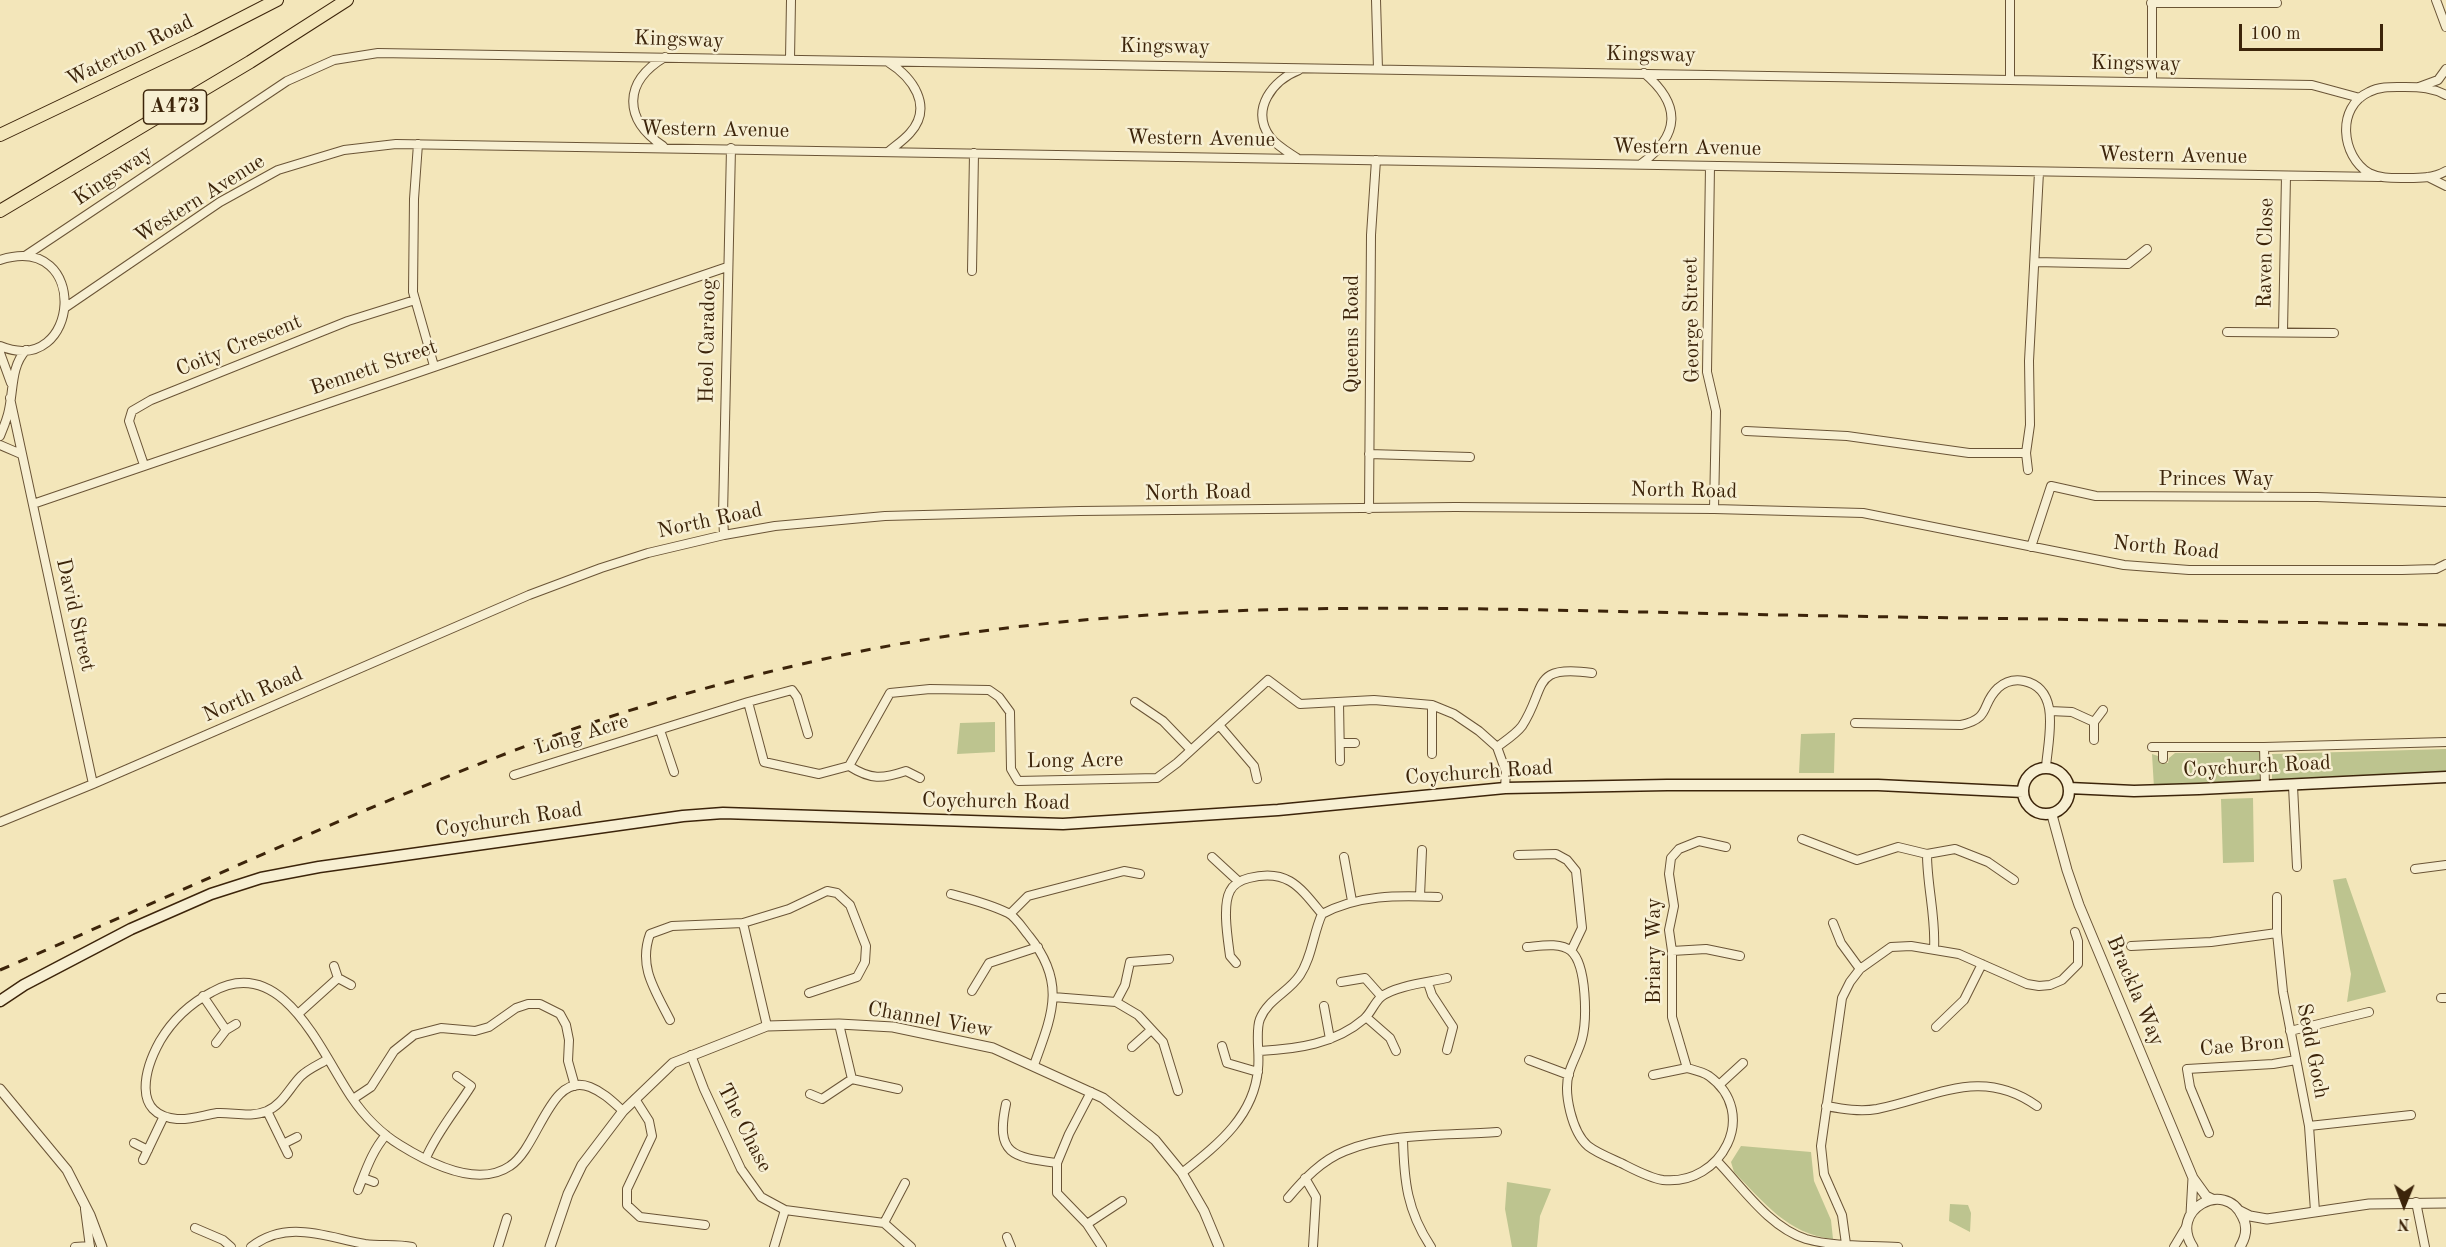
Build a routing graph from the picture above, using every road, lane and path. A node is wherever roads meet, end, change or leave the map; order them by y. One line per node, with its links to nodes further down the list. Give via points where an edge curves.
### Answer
1 (277, 0): 23 (main road, Waterton Road / A473)
2 (347, 0): 39 (main road, A473)
3 (791, 0): 12 (street)
4 (1377, 0): 15 (street)
5 (2010, 0): 18 (street)
6 (2436, 0): 10 (street)
7 (2219, 1): 8 (street); 9 (street)
8 (2152, 2): 19 (street)
9 (2277, 3)
10 (2446, 27)
11 (666, 56): 12 (street, Kingsway); 25 (street, via 642,75 633,103 634,114 645,132); 41 (street, Kingsway, via 391,52 334,60 270,92)
12 (790, 59): 13 (street, Kingsway)
13 (887, 61): 14 (street, Kingsway); 27 (street, via 911,80 920,103 915,126)
14 (1306, 68): 15 (street, Kingsway); 29 (street, via 1274,85 1263,112 1270,137)
15 (1378, 69): 17 (street, Kingsway)
16 (2446, 69): 20 (street, via 2438,80)
17 (1644, 74): 18 (street, Kingsway); 31 (street, via 1667,99 1672,117 1665,142)
18 (2010, 80): 19 (street, Kingsway)
19 (2152, 82): 22 (street, Kingsway, via 2312,85)
20 (2417, 87): 21 (street); 22 (street, via 2378,88)
21 (2446, 95)
22 (2360, 98): 36 (street, via 2348,117 2346,137 2354,158)
23 (0, 135)
24 (418, 144): 25 (street, Western Avenue); 46 (street); 47 (street, Western Avenue, via 344,150 278,170 220,202)
25 (664, 147): 26 (street, Western Avenue)
26 (731, 148): 27 (street, Western Avenue); 44 (street, Heol Caradog)
27 (888, 152): 28 (street, Western Avenue)
28 (974, 153): 29 (street, Western Avenue); 45 (street)
29 (1298, 159): 30 (street, Western Avenue)
30 (1376, 160): 31 (street, Western Avenue); 62 (street, Queens Road, via 1371,235)
31 (1641, 165): 32 (street, Western Avenue)
32 (1710, 166): 34 (street, Western Avenue); 69 (street, George Street, via 1707,372 1716,411)
33 (2446, 171): 37 (street)
34 (2038, 172): 35 (street, Western Avenue); 43 (street)
35 (2286, 176): 36 (street, Western Avenue); 48 (street, Raven Close)
36 (2379, 177): 37 (street, Western Avenue)
37 (2428, 177): 38 (street)
38 (2446, 186)
39 (0, 210)
40 (2147, 249): 43 (street, via 2128,264)
41 (25, 256): 42 (street); 47 (street, via 41,261 56,274)
42 (0, 260)
43 (2035, 262): 60 (street)
44 (727, 267): 54 (street, Bennett Street); 70 (street, Heol Caradog)
45 (972, 271)
46 (415, 300): 54 (street); 64 (street, Coity Crescent, via 348,321 132,411 129,421)
47 (66, 307): 52 (street, via 59,329 50,339)
48 (2283, 331): 49 (street, Raven Close); 50 (street, Raven Close)
49 (2227, 332)
50 (2334, 333)
51 (0, 346): 52 (street)
52 (27, 350): 55 (street)
53 (0, 353): 55 (street)
54 (434, 366): 64 (street, Bennett Street)
55 (11, 383): 56 (street)
56 (10, 398): 58 (street); 61 (street, David Street)
57 (1746, 431): 60 (street, via 1847,436 1970,453)
58 (0, 436)
59 (0, 445): 61 (street)
60 (2026, 453): 65 (street)
61 (21, 454): 67 (street, David Street)
62 (1370, 454): 63 (street); 68 (street, Queens Road)
63 (1470, 457)
64 (144, 465): 67 (street, Bennett Street)
65 (2028, 470)
66 (2446, 502): 71 (street, Princes Way, via 2317,496 2096,496 2051,486)
67 (33, 504): 104 (street, David Street)
68 (1370, 508): 69 (street, North Road); 70 (street, North Road, via 885,516)
69 (1714, 509): 71 (street, North Road, via 1863,513)
70 (724, 535): 104 (street, North Road, via 601,567 529,595)
71 (2031, 547): 72 (street, North Road, via 2124,565 2189,570 2402,570 2436,569)
72 (2446, 564)
73 (1592, 673): 89 (street, via 1558,672 1541,682 1521,727)
74 (748, 702): 83 (street, Long Acre); 84 (street, Long Acre, via 792,690); 97 (street, via 764,762 819,774)
75 (1135, 702): 93 (street, via 1164,721)
76 (1339, 702): 77 (street, Long Acre, via 1374,700); 82 (street, Long Acre, via 1300,704 1268,680); 88 (street)
77 (1432, 705): 89 (street, Long Acre, via 1479,730); 94 (street)
78 (2103, 710): 80 (street)
79 (2050, 711): 80 (street, via 2072,712); 81 (street, via 2048,699 2036,685 2014,680 1998,688 1974,722); 98 (street)
80 (2094, 722): 85 (street)
81 (1855, 723)
82 (1219, 725): 93 (street, Long Acre); 103 (street, via 1254,766)
83 (660, 730): 99 (street, Long Acre); 100 (street, Long Acre)
84 (808, 734)
85 (2094, 740)
86 (2446, 742): 92 (street)
87 (1355, 743): 88 (street)
88 (1341, 744): 96 (street)
89 (1497, 747): 107 (street, via 1506,772)
90 (2152, 747): 91 (street)
91 (2163, 747): 92 (street); 95 (street)
92 (2264, 747): 105 (street)
93 (1191, 750): 97 (street, Long Acre, via 1157,778 1018,781 1011,769 1010,712 999,697 989,690 930,689 890,693)
94 (1432, 754)
95 (2163, 759)
96 (1340, 761)
97 (849, 766): 102 (street, via 865,776 888,777 906,771)
98 (2046, 767): 108 (main road, via 2062,774); 109 (main road, via 2029,774)
99 (674, 772)
100 (514, 775)
101 (2446, 777): 106 (main road, Coychurch Road)
102 (920, 778)
103 (1257, 779)
104 (93, 784): 111 (street, North Road)
105 (2265, 786): 106 (main road, Coychurch Road); 108 (main road, Coychurch Road, via 2134,791)
106 (2293, 786): 120 (street)
107 (1505, 788): 109 (main road, Coychurch Road, via 1878,785); 158 (main road, Coychurch Road, via 1278,810 1063,824 703,814 471,845 308,869 261,878 211,894 131,929)
108 (2069, 788): 110 (main road, via 2066,804)
109 (2023, 792): 110 (main road, via 2032,810)
110 (2052, 815): 224 (street, Brackla Way, via 2079,905)
111 (0, 822)
112 (1802, 839): 115 (street, via 1857,860 1898,847)
113 (1726, 847): 141 (street, Briary Way, via 1700,841 1679,849 1671,858)
114 (1422, 850): 126 (street)
115 (1927, 854): 123 (street, via 1954,849 1988,862); 139 (street)
116 (1518, 855): 140 (street, via 1556,854 1576,871 1582,928)
117 (1212, 857): 124 (street)
118 (1344, 857): 129 (street)
119 (2446, 865): 121 (street)
120 (2296, 867)
121 (2415, 869)
122 (1140, 874): 130 (street, via 1124,871 1028,896)
123 (2014, 880)
124 (1238, 881): 131 (street, via 1263,874 1285,877); 144 (street, via 1227,904 1230,956)
125 (951, 894): 130 (street)
126 (1420, 896): 127 (street); 129 (street)
127 (1438, 897)
128 (2277, 897): 135 (street, Sedd Goch)
129 (1352, 901): 131 (street)
130 (1011, 914): 137 (street)
131 (1322, 914): 177 (street, via 1302,972 1259,1019)
132 (743, 923): 154 (street, via 789,909 827,891 837,893 850,905 866,946 865,962 857,977); 164 (street, via 672,926 650,934 644,950 648,977); 167 (street)
133 (1833, 924): 147 (street, via 1841,944)
134 (2075, 932): 145 (street, via 2078,964 2062,981 2027,984)
135 (2277, 933): 136 (street, via 2211,942); 171 (street, Sedd Goch)
136 (2131, 946)
137 (1038, 947): 153 (street, via 989,963); 157 (street, via 1051,973)
138 (1527, 947): 140 (street, via 1563,947)
139 (1934, 949): 145 (street); 147 (street, via 1891,947)
140 (1571, 951): 187 (street, via 1582,970 1584,1023)
141 (1672, 951): 142 (street, via 1706,949); 185 (street, Briary Way, via 1672,1017)
142 (1740, 956)
143 (1169, 959): 159 (street, via 1130,962)
144 (1236, 963)
145 (1982, 964): 168 (street, via 1964,1000)
146 (334, 966): 148 (street)
147 (1860, 969): 201 (street, via 1842,998)
148 (338, 978): 152 (street); 162 (street)
149 (1447, 978): 151 (street)
150 (1341, 981): 156 (street, via 1365,978)
151 (1428, 982): 156 (street); 176 (street, via 1453,1027)
152 (351, 985)
153 (972, 991)
154 (809, 993)
155 (203, 996): 162 (street, via 224,985 256,983 270,989); 169 (street); 206 (street, via 169,1026 145,1076 145,1093 152,1108)
156 (1381, 996): 163 (street)
157 (1053, 997): 159 (street); 184 (street)
158 (0, 1001)
159 (1116, 1002): 170 (street, via 1138,1015)
160 (1324, 1006): 172 (street)
161 (2369, 1012): 171 (street)
162 (298, 1014): 180 (street)
163 (1366, 1017): 172 (street); 178 (street, via 1390,1038)
164 (670, 1020)
165 (236, 1024): 169 (street)
166 (839, 1024): 167 (street, Channel View); 184 (street, Channel View, via 893,1027 982,1046); 190 (street)
167 (767, 1026): 179 (street, Channel View)
168 (1936, 1028)
169 (226, 1030): 173 (street)
170 (1152, 1030): 175 (street); 195 (street, via 1163,1042)
171 (2290, 1031): 182 (street, Sedd Goch)
172 (1330, 1039): 177 (street, via 1291,1049)
173 (216, 1043)
174 (1222, 1046): 186 (street, via 1227,1063)
175 (1132, 1047)
176 (1447, 1050)
177 (1260, 1051): 186 (street)
178 (1396, 1051)
179 (691, 1055): 198 (street, Channel View, via 673,1063); 234 (street, The Chase, via 741,1169 761,1197)
180 (328, 1059): 199 (street); 203 (street, via 302,1075 282,1100)
181 (1529, 1060): 187 (street)
182 (2296, 1060): 207 (street, Sedd Goch); 209 (street, Cae Bron, via 2187,1069 2190,1088)
183 (1743, 1063): 191 (street)
184 (1034, 1065): 196 (street, Channel View)
185 (1688, 1068): 188 (street); 191 (street, via 1707,1074)
186 (1258, 1072): 221 (street, via 1249,1106 1238,1123)
187 (1569, 1075): 219 (street, via 1569,1109 1587,1145 1664,1180 1692,1175)
188 (1653, 1075)
189 (457, 1076): 217 (street, via 471,1086 436,1136)
190 (852, 1079): 194 (street); 197 (street, via 822,1099)
191 (1719, 1085): 219 (street, via 1731,1109 1732,1126 1728,1144)
192 (576, 1086): 199 (street, via 568,1061 566,1025 560,1014 540,1004 528,1004 475,1031 441,1028 414,1035 394,1051 371,1086); 204 (street, via 589,1086); 217 (street, via 556,1096 528,1149 509,1168 476,1174 446,1168)
193 (0, 1089): 233 (street, via 67,1170)
194 (898, 1089)
195 (1178, 1091)
196 (1091, 1092): 220 (street); 221 (street, Channel View, via 1155,1140)
197 (810, 1094)
198 (635, 1099): 204 (street, Channel View); 242 (street, via 649,1121 652,1136 627,1189 627,1205 640,1217)
199 (353, 1100): 210 (street)
200 (1006, 1104): 220 (street, via 1003,1131 1014,1155)
201 (1826, 1106): 202 (street, via 1856,1111 1876,1109 1986,1085 2022,1095); 249 (street, via 1822,1161 1842,1215)
202 (2037, 1106)
203 (267, 1111): 206 (street, via 249,1115 216,1113 197,1118); 214 (street)
204 (623, 1111): 257 (street, Channel View, via 582,1164)
205 (2411, 1115): 207 (street)
206 (164, 1116): 215 (street)
207 (2309, 1126): 236 (street, Sedd Goch)
208 (1497, 1132): 212 (street)
209 (2209, 1134)
210 (386, 1135): 217 (street); 222 (street, via 376,1146)
211 (297, 1137): 214 (street)
212 (1403, 1139): 223 (street, via 1344,1151); 264 (street, via 1411,1210)
213 (134, 1143): 215 (street)
214 (283, 1144): 216 (street)
215 (148, 1150): 218 (street)
216 (288, 1154)
217 (426, 1158)
218 (143, 1160)
219 (1717, 1161): 247 (street, via 1774,1220)
220 (1057, 1163): 241 (street, via 1058,1193)
221 (1182, 1173): 262 (street, Channel View)
222 (363, 1178): 225 (street); 227 (street)
223 (1305, 1178): 228 (street); 263 (street, via 1316,1197)
224 (2193, 1178): 229 (street, Brackla Way); 237 (street, Brackla Way)
225 (374, 1182)
226 (905, 1183): 240 (street)
227 (358, 1190)
228 (1288, 1198)
229 (2212, 1199): 235 (street, via 2223,1200); 237 (street, via 2202,1202)
230 (1122, 1201): 241 (street)
231 (2416, 1202): 232 (street); 236 (street); 270 (street)
232 (2446, 1203)
233 (85, 1204): 250 (street); 252 (street)
234 (785, 1210): 240 (street, The Chase); 258 (street)
235 (2240, 1211): 239 (street); 245 (street)
236 (2315, 1211): 239 (street)
237 (2191, 1214): 243 (street, Brackla Way)
238 (507, 1218): 256 (street)
239 (2267, 1219): 245 (street)
240 (884, 1223): 259 (street)
241 (1087, 1224): 261 (street)
242 (705, 1225)
243 (2186, 1227): 267 (street); 268 (street)
244 (195, 1228): 253 (street)
245 (2245, 1235): 269 (street)
246 (1007, 1237): 260 (street)
247 (1804, 1238): 249 (street); 265 (street)
248 (350, 1244): 254 (street, via 314,1232 285,1231); 255 (street)
249 (1846, 1244): 266 (street)
250 (90, 1246): 251 (street)
251 (75, 1247)
252 (102, 1247)
253 (231, 1247)
254 (251, 1247)
255 (412, 1247)
256 (498, 1247)
257 (550, 1247)
258 (774, 1247)
259 (911, 1247)
260 (1011, 1247)
261 (1102, 1247)
262 (1219, 1247)
263 (1314, 1247)
264 (1431, 1247)
265 (1800, 1247)
266 (1898, 1247)
267 (2174, 1247)
268 (2193, 1247)
269 (2240, 1247)
270 (2425, 1247)

